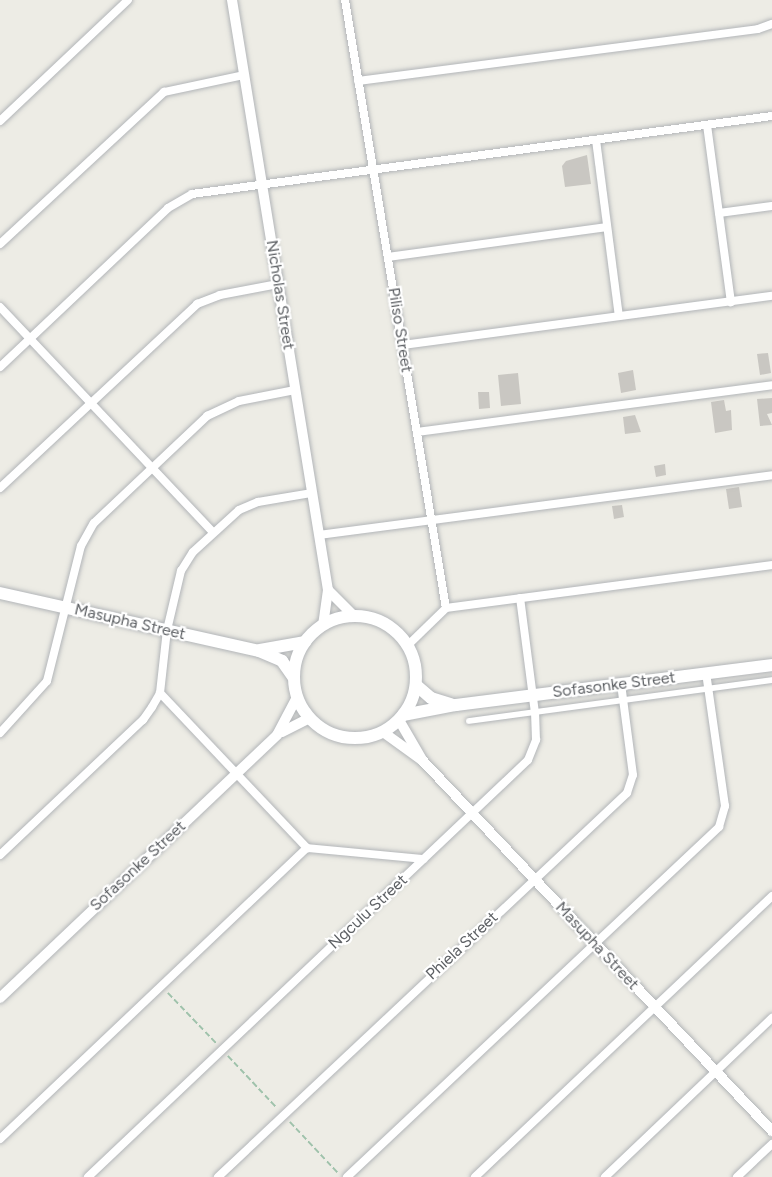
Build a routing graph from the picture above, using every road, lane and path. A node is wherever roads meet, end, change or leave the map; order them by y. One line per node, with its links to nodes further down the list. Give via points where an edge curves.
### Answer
1 (128, 0): 8 (street)
2 (232, 0): 5 (street, Nicholas Street)
3 (345, 0): 6 (street, Piliso Street)
4 (772, 24): 6 (street, via 758,29)
5 (244, 75): 12 (street, Nicholas Street); 16 (street, via 164,92)
6 (358, 81): 11 (street, Piliso Street)
7 (772, 116): 9 (street)
8 (0, 121)
9 (706, 125): 10 (street); 14 (street)
10 (596, 140): 11 (street); 15 (street)
11 (373, 169): 12 (street); 17 (street, Piliso Street)
12 (262, 184): 18 (street, Nicholas Street); 23 (street, via 207,190 182,199)
13 (772, 206): 14 (street)
14 (719, 213): 20 (street)
15 (607, 227): 17 (street); 22 (street)
16 (0, 244)
17 (388, 257): 24 (street, Piliso Street)
18 (278, 284): 27 (street, Nicholas Street); 28 (street, via 220,295 197,304)
19 (772, 296): 20 (street)
20 (731, 302): 22 (street)
21 (0, 307): 23 (street)
22 (620, 316): 24 (street)
23 (30, 339): 25 (street); 28 (street)
24 (402, 345): 29 (street, Piliso Street)
25 (0, 367)
26 (772, 385): 29 (street)
27 (295, 390): 30 (street, via 218,409); 33 (street, Nicholas Street)
28 (91, 403): 30 (street); 32 (street)
29 (417, 432): 34 (street, Piliso Street)
30 (152, 467): 35 (street); 41 (street, via 87,533)
31 (772, 475): 34 (street)
32 (0, 488)
33 (312, 493): 35 (street, via 248,505); 36 (street, Nicholas Street)
34 (432, 520): 36 (street); 42 (street, Piliso Street)
35 (213, 532): 45 (street, via 181,571)
36 (319, 535): 38 (street, Nicholas Street)
37 (772, 565): 40 (street)
38 (328, 590): 43 (street); 44 (street, Nicholas Street)
39 (0, 592): 41 (main road, Masupha Street)
40 (520, 598): 42 (street); 57 (street, Ngculu Street)
41 (68, 608): 45 (main road, Masupha Street); 66 (street, via 47,681)
42 (446, 608): 47 (street)
43 (352, 615): 44 (main road, Sofasonke Street); 47 (main road, Sofasonke Street, via 384,622)
44 (323, 624): 46 (main road, Sofasonke Street)
45 (167, 630): 48 (main road, Masupha Street); 56 (street)
46 (305, 642): 48 (main road, Masupha Street); 51 (main road, Sofasonke Street)
47 (408, 645): 54 (main road, via 414,658)
48 (259, 651): 51 (main road, Masupha Street, via 282,661)
49 (772, 665): 50 (main road, Sofasonke Street)
50 (706, 673): 53 (main road, Sofasonke Street); 55 (street)
51 (294, 679): 58 (main road, Sofasonke Street)
52 (772, 680): 55 (street)
53 (621, 684): 57 (main road, Sofasonke Street); 59 (street, Phiela Street)
54 (416, 685): 60 (main road, Sofasonke Street, via 431,698); 63 (main road)
55 (709, 688): 59 (street); 76 (street, via 725,806 721,822)
56 (160, 693): 69 (street); 72 (street, via 143,720)
57 (533, 695): 60 (main road, Sofasonke Street); 61 (street, Ngculu Street)
58 (297, 698): 62 (main road, Sofasonke Street); 67 (street, Sofasonke Street)
59 (623, 701): 61 (street); 74 (street, Phiela Street, via 633,775 630,788)
60 (456, 705): 63 (main road, Sofasonke Street)
61 (535, 713): 64 (street); 70 (street, Ngculu Street, via 533,752)
62 (310, 718): 65 (main road, Sofasonke Street, via 344,737 364,738); 67 (street, Sofasonke Street)
63 (401, 718): 65 (main road, Sofasonke Street); 68 (street, Masupha Street)
64 (469, 721)
65 (383, 732): 68 (street, Masupha Street)
66 (0, 733)
67 (277, 735): 69 (street, Sofasonke Street)
68 (423, 761): 70 (street, Masupha Street)
69 (238, 772): 71 (street); 78 (street, Sofasonke Street)
70 (473, 814): 73 (street, Ngculu Street); 74 (street, Masupha Street)
71 (307, 848): 73 (street); 77 (street)
72 (0, 855)
73 (423, 859): 81 (street, Ngculu Street)
74 (534, 879): 76 (street, Masupha Street); 83 (street, Phiela Street)
75 (772, 896): 79 (street)
76 (596, 944): 79 (street, Masupha Street); 90 (street)
77 (161, 986): 81 (path); 85 (street)
78 (0, 998)
79 (654, 1006): 82 (street, Masupha Street); 91 (street)
80 (772, 1018): 82 (street)
81 (222, 1050): 83 (path); 87 (street, Ngculu Street)
82 (714, 1070): 84 (street, Masupha Street); 92 (street)
83 (284, 1115): 88 (street, Phiela Street); 89 (path)
84 (772, 1131)
85 (0, 1139)
86 (772, 1144): 93 (street)
87 (88, 1177)
88 (218, 1177)
89 (342, 1177)
90 (347, 1177)
91 (475, 1177)
92 (605, 1177)
93 (737, 1177)

